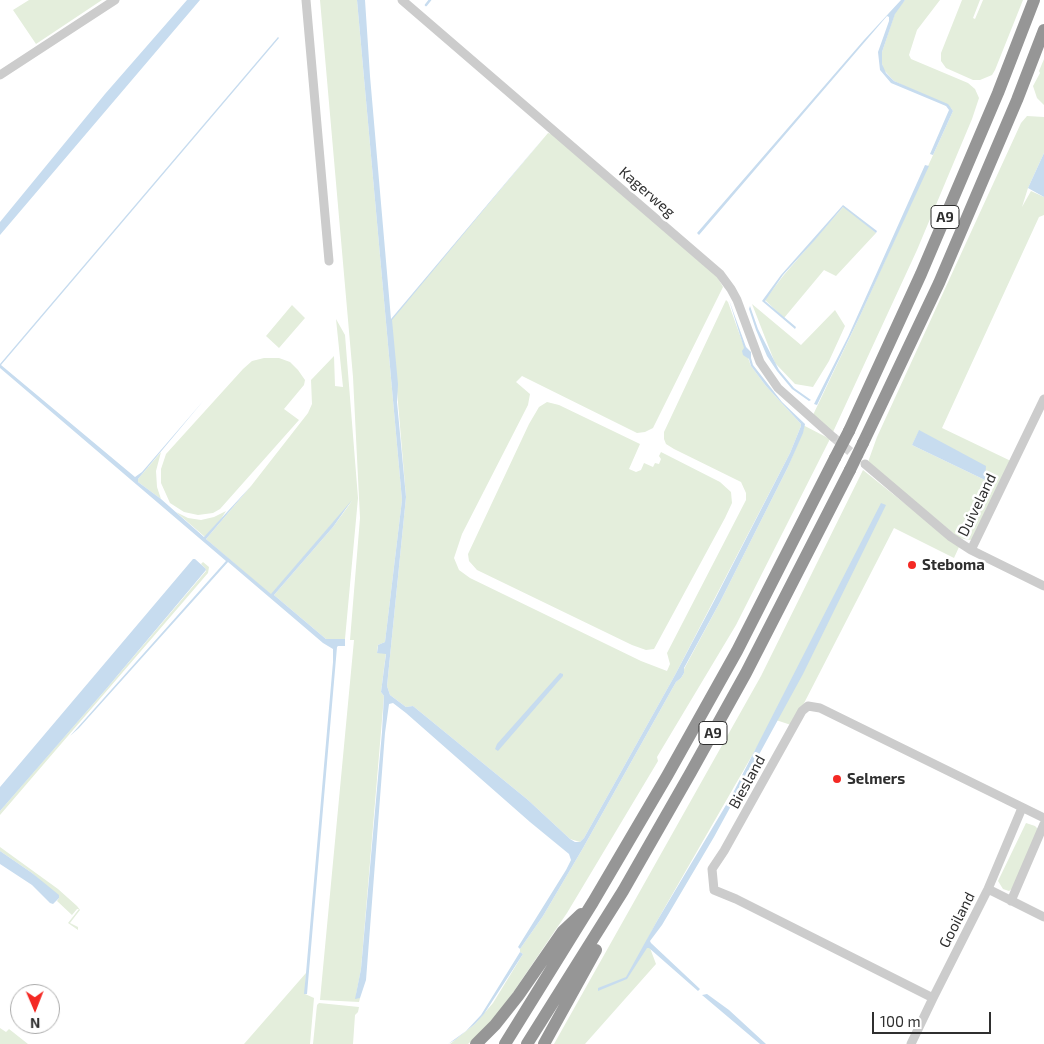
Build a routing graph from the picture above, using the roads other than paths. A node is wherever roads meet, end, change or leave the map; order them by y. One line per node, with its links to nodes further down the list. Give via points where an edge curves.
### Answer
1 (115, 0): 6 (street)
2 (306, 0): 7 (street)
3 (402, 0): 9 (street, Kagerweg, via 720,274 737,300 760,362 778,388)
4 (1034, 0): 19 (highway, A9, bridge, via 921,274 849,430 737,651)
5 (1044, 30): 17 (highway, A9, bridge, via 939,283 850,470 746,673)
6 (0, 76)
7 (329, 261)
8 (1044, 399): 11 (street, Duiveland)
9 (833, 437)
10 (865, 464): 11 (street, via 950,537)
11 (971, 550): 12 (street, Duiveland)
12 (1044, 586)
13 (1022, 808): 14 (street, Biesland); 16 (street, Gooiland); 21 (street, Biesland, via 820,708 808,706 802,710 712,869 714,890)
14 (1044, 818)
15 (1044, 824): 18 (street)
16 (988, 889): 18 (street); 21 (street, Gooiland)
17 (622, 891): 24 (highway, A9); 25 (highway, A9, via 607,932)
18 (1011, 901): 20 (street)
19 (593, 902): 22 (highway, A9, via 563,931 518,996); 23 (highway, A9)
20 (1044, 917)
21 (932, 998): 26 (street, Gooiland)
22 (476, 1044)
23 (505, 1044)
24 (527, 1044)
25 (544, 1044)
26 (911, 1044)

